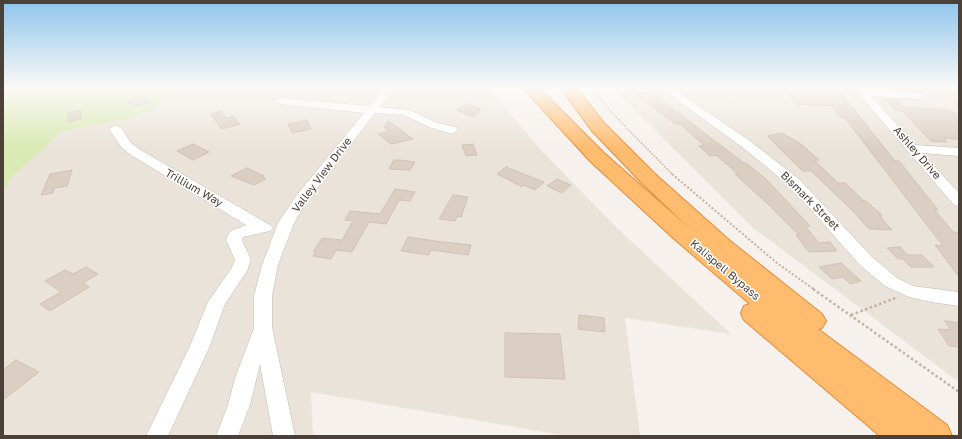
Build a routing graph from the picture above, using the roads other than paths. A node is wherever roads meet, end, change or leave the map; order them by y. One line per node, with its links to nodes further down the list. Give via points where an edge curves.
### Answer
1 (346, 107): 8 (street)
2 (373, 107): 8 (street, Valley View Drive)
3 (536, 107): 21 (highway, Kalispell Bypass, via 563,138 650,223 765,322)
4 (550, 107): 22 (highway, Kalispell Bypass, via 597,157 680,232)
5 (584, 107): 23 (highway, via 610,140 671,200)
6 (693, 107): 16 (street, Bismark Street, via 746,144 795,183 866,261 891,282 909,291)
7 (876, 107): 11 (street, Ashley Drive)
8 (371, 110): 10 (street, via 406,112 433,125); 15 (street, Valley View Drive, via 307,191)
9 (116, 129): 14 (street, Trillium Way, via 125,144 135,152)
10 (452, 130)
11 (912, 148): 12 (street); 13 (street, Ashley Drive)
12 (959, 152)
13 (959, 202)
14 (264, 228): 15 (street, Trillium Way); 18 (street, via 245,230 236,234 234,240 243,260 217,302 199,348)
15 (284, 228): 17 (street, Valley View Drive, via 266,280 262,311)
16 (959, 298)
17 (263, 327): 19 (street, via 245,378 240,405); 20 (street, Valley View Drive)
18 (157, 436)
19 (227, 436)
20 (284, 436)
21 (905, 436)
22 (935, 436)
23 (948, 436)

